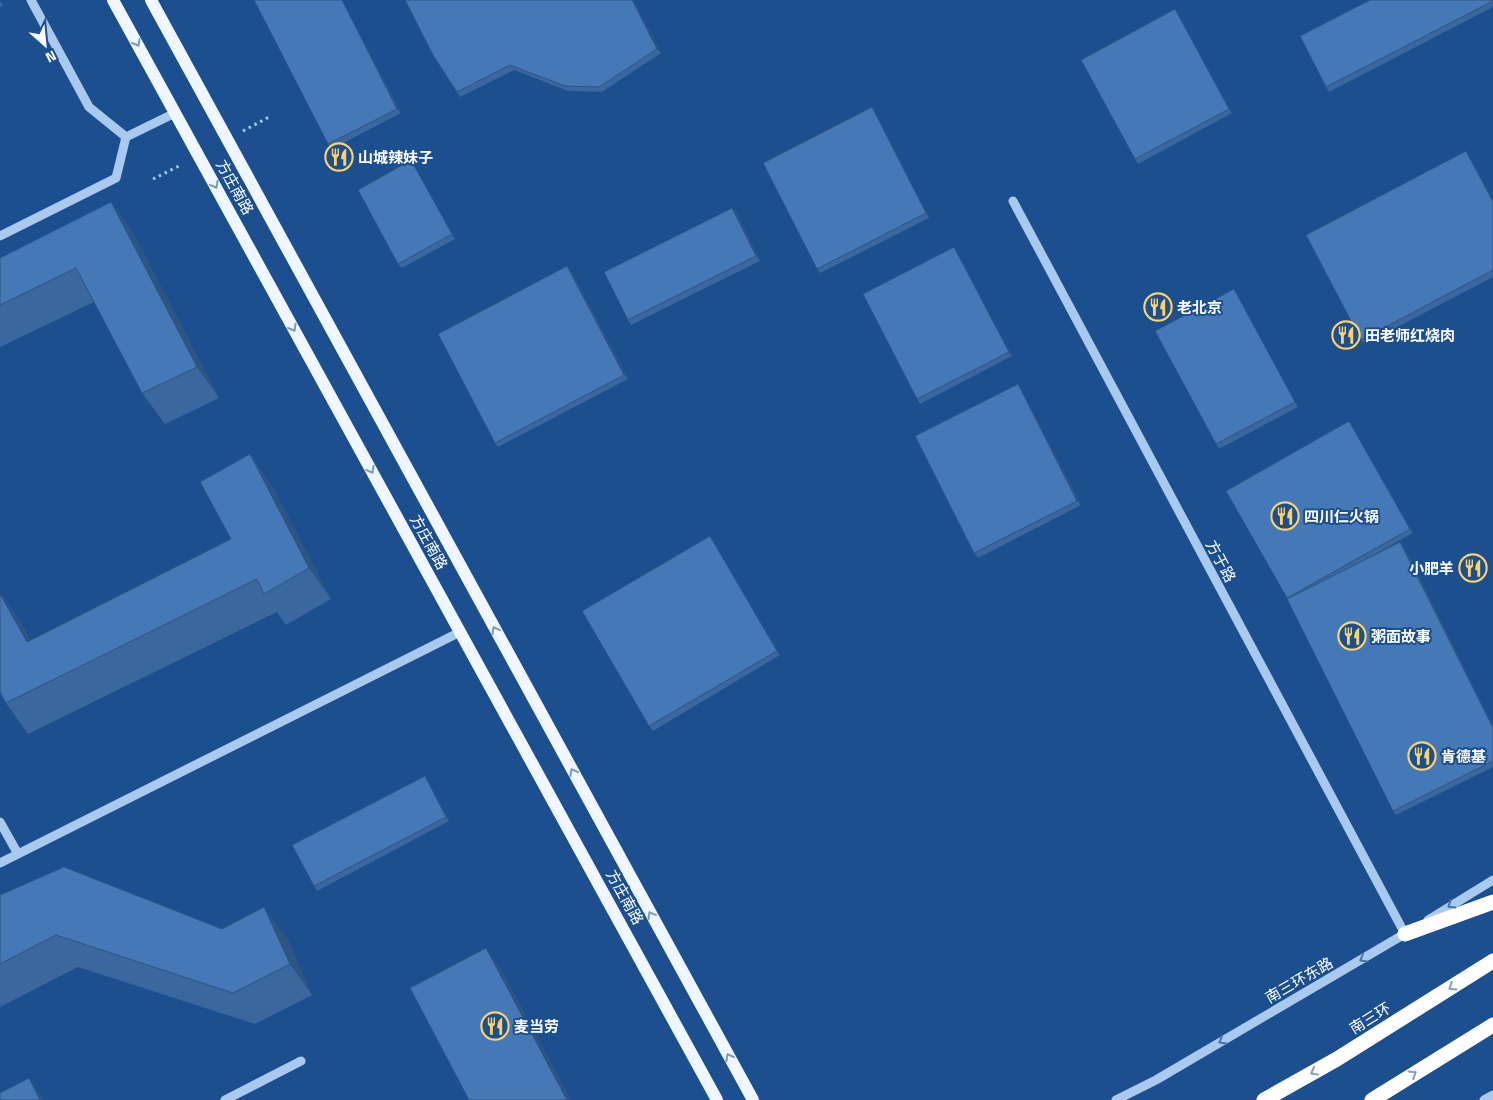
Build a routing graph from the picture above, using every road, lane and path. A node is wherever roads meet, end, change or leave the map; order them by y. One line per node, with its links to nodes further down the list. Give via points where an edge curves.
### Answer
1 (31, 0): 5 (street, via 89,107)
2 (113, 0): 4 (main road, 方庄南路, one-way to 4)
3 (151, 0): 21 (main road, 方庄南路, one-way to 3)
4 (175, 113): 5 (street); 8 (main road, 方庄南路, one-way to 8)
5 (126, 136): 7 (street, via 116,178)
6 (1013, 200): 14 (street, 方于路)
7 (0, 236)
8 (460, 632): 10 (street); 20 (main road, 方庄南路)
9 (0, 822): 10 (street)
10 (18, 854): 11 (street)
11 (0, 863)
12 (1493, 880): 14 (street, 南三环东路, one-way to 14)
13 (1493, 902): 14 (highway)
14 (1405, 934): 22 (street, 南三环东路, one-way to 22, via 1156,1080)
15 (1493, 961): 23 (highway, 南三环, one-way to 23, via 1337,1060)
16 (1493, 1025): 24 (highway, one-way to 16)
17 (301, 1061): 19 (street)
18 (1493, 1094): 25 (street)
19 (225, 1100)
20 (717, 1100)
21 (753, 1100)
22 (1116, 1100)
23 (1264, 1100)
24 (1372, 1100)
25 (1484, 1100)

